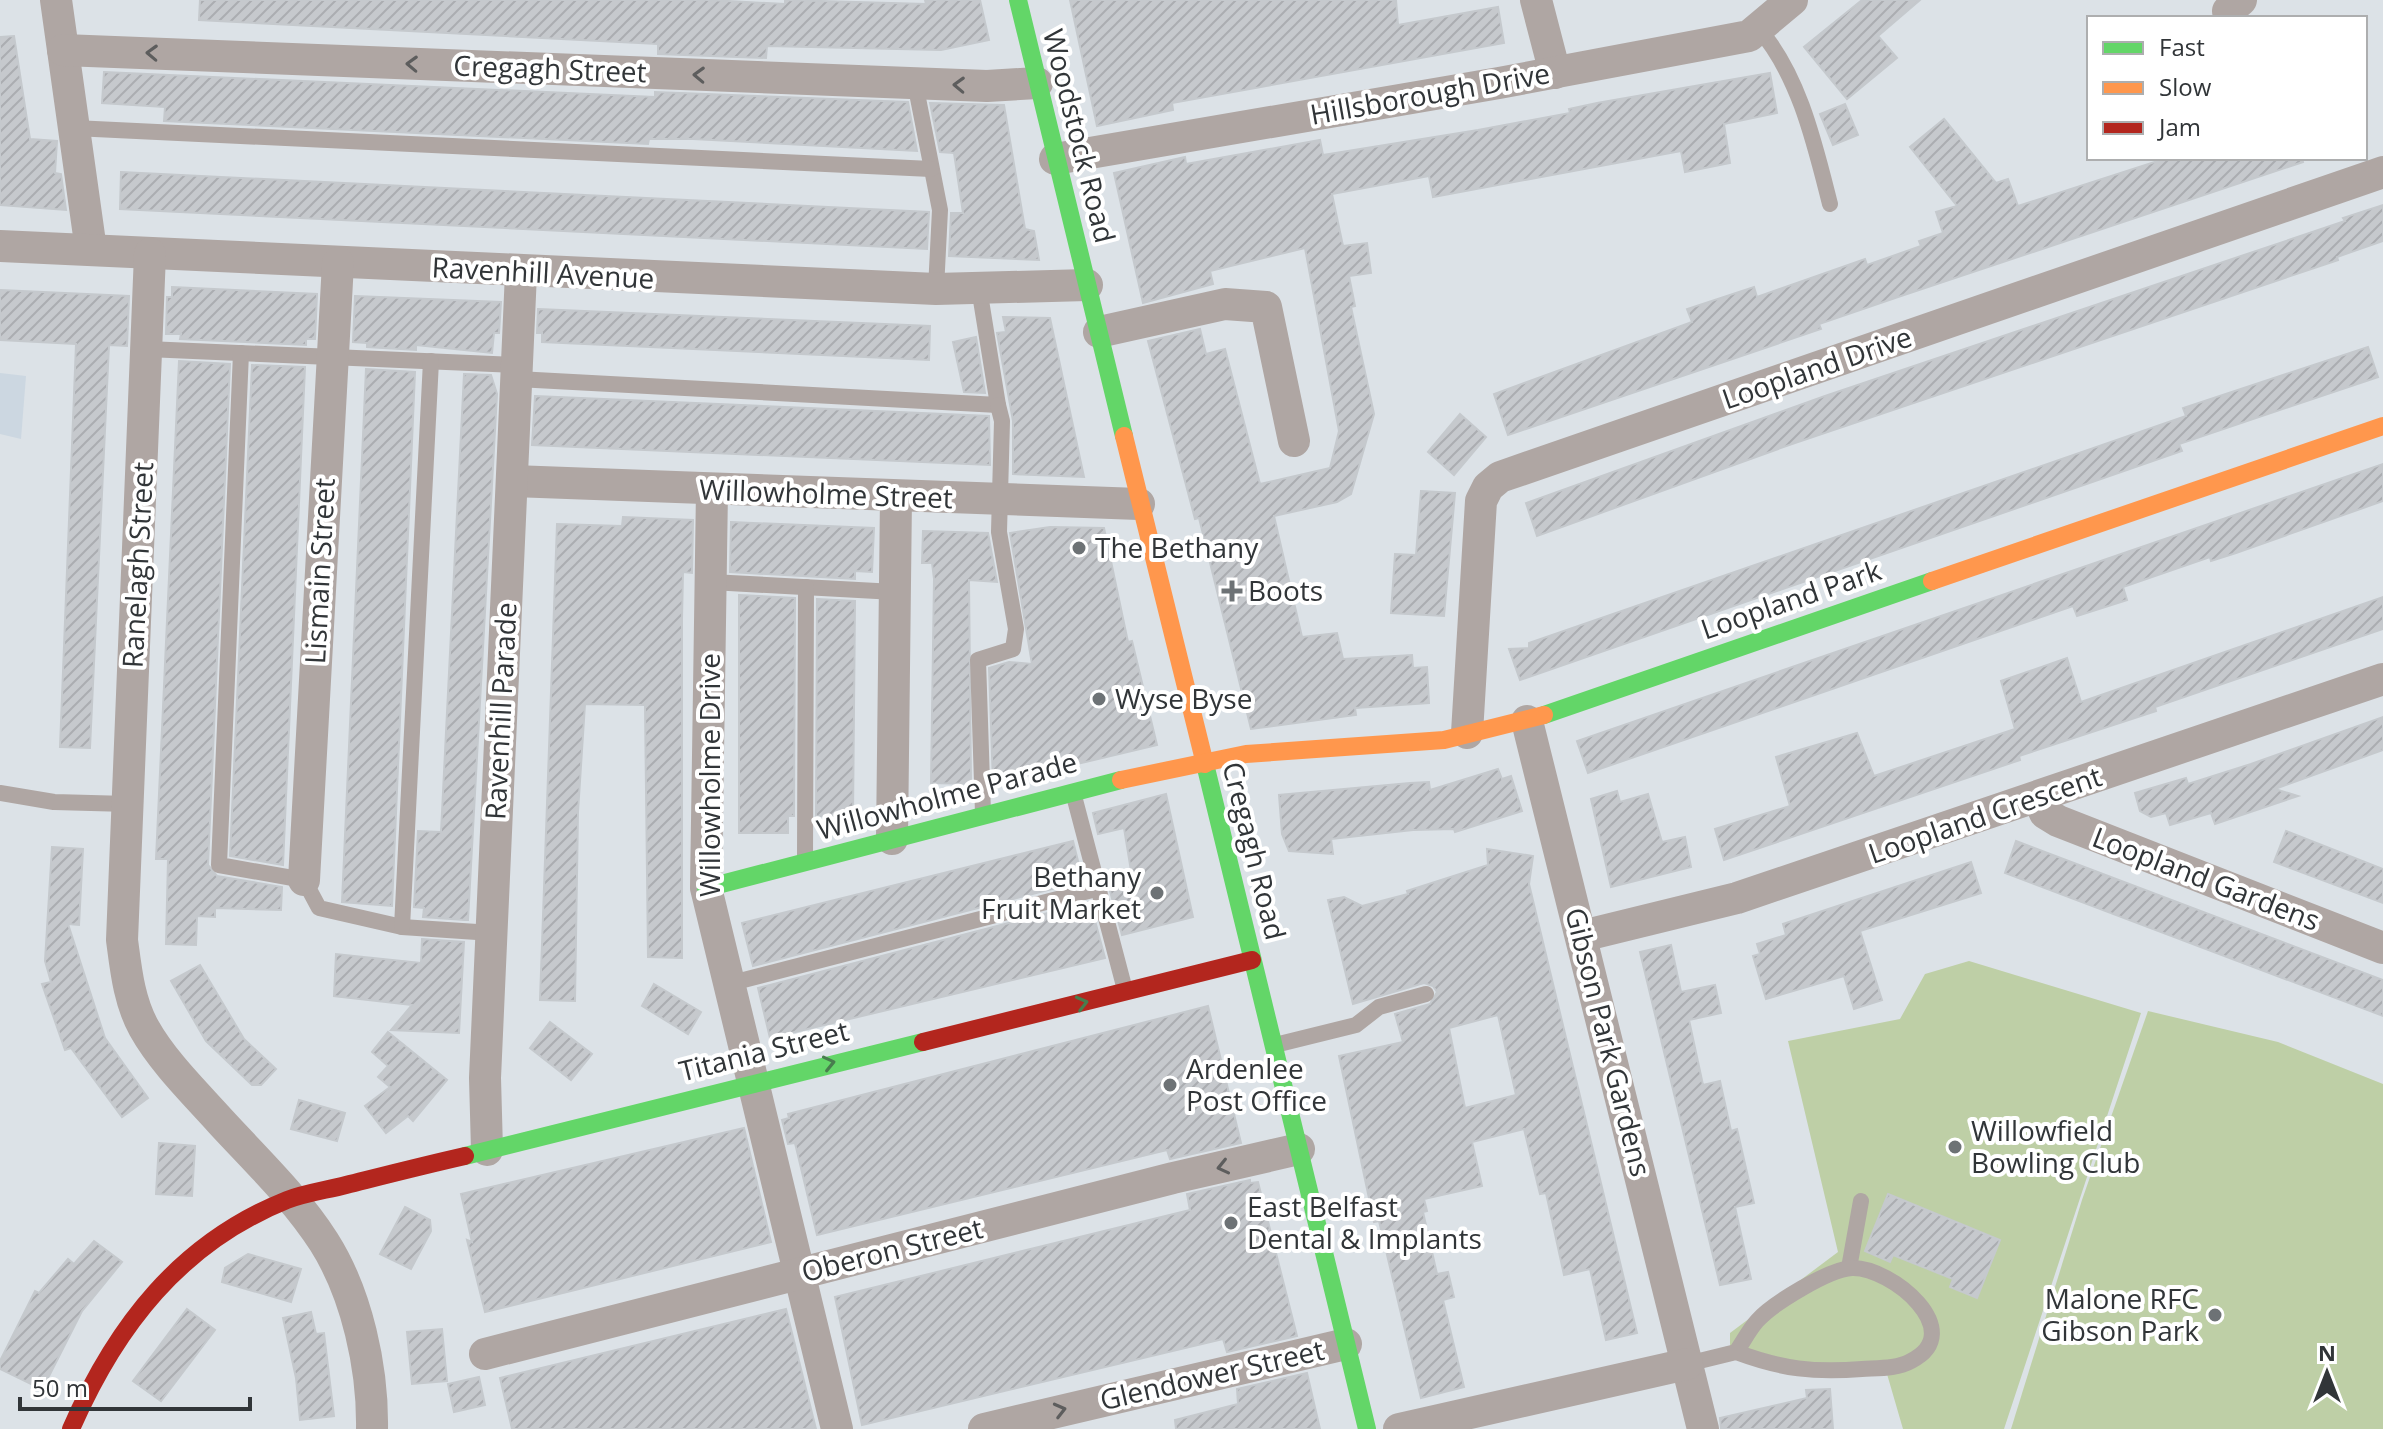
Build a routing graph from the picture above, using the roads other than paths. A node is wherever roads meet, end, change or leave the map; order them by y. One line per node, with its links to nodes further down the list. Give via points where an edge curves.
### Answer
1 (56, 0): 6 (street)
2 (1018, 0): 9 (street, Woodstock Road)
3 (1536, 0): 7 (street)
4 (1792, 0): 5 (street, Hillsborough Drive)
5 (1758, 28): 7 (street, Hillsborough Drive, via 1749,36); 14 (lane, via 1774,47 1813,138)
6 (63, 50): 8 (street, Cregagh Street, one-way to 6); 10 (street)
7 (1555, 73): 11 (street, Hillsborough Drive)
8 (915, 83): 9 (street, Cregagh Street, one-way to 8); 12 (lane)
9 (1037, 83): 11 (street, Woodstock Road)
10 (74, 128): 12 (lane); 16 (street)
11 (1055, 159): 20 (street, Woodstock Road)
12 (931, 169): 22 (lane, via 940,210)
13 (2383, 172): 42 (street, Loopland Drive, via 1500,477 1481,501)
14 (1830, 204)
15 (0, 246): 16 (street, Ravenhill Avenue)
16 (91, 250): 17 (street, Ravenhill Avenue)
17 (150, 254): 18 (street, Ravenhill Avenue); 24 (street, Ranelagh Street)
18 (338, 263): 19 (street, Ravenhill Avenue); 26 (street, Lismain Street)
19 (521, 273): 22 (street, Ravenhill Avenue); 28 (street, Ravenhill Parade)
20 (1087, 285): 21 (street, Ravenhill Avenue); 23 (street, Cregagh Road)
21 (979, 288): 22 (street, Ravenhill Avenue); 29 (lane)
22 (936, 289)
23 (1099, 332): 31 (street, via 1225,304 1266,307); 36 (street, Cregagh Road)
24 (147, 349): 25 (lane); 47 (street, Ranelagh Street)
25 (241, 353): 26 (lane); 51 (lane, via 219,865)
26 (332, 356): 27 (lane); 51 (street, Lismain Street)
27 (431, 361): 28 (lane); 54 (lane)
28 (517, 372): 29 (lane); 32 (street, Ravenhill Parade)
29 (998, 405): 35 (lane)
30 (2383, 426): 41 (street, Loopland Park)
31 (1294, 441)
32 (513, 481): 33 (street, Willowholme Street); 55 (street, Ravenhill Parade)
33 (712, 490): 34 (street, Willowholme Street); 37 (street, Willowholme Drive)
34 (896, 497): 35 (street, Willowholme Street); 39 (street)
35 (1000, 502): 36 (street, Willowholme Street); 48 (lane, via 999,532 1016,629 1013,649 978,660)
36 (1139, 504): 43 (street, Cregagh Road)
37 (711, 582): 38 (lane); 52 (street, Willowholme Drive)
38 (806, 587): 39 (lane); 50 (lane)
39 (895, 592): 49 (street)
40 (2383, 679): 46 (street, Loopland Crescent)
41 (1527, 721): 42 (street, Loopland Park); 56 (street, Gibson Park Gardens)
42 (1467, 733): 43 (street, Loopland Park, via 1444,740 1246,754)
43 (1206, 770): 44 (street, Willowholme Parade); 58 (street, Cregagh Road)
44 (1073, 790): 48 (street, Willowholme Parade); 53 (lane)
45 (0, 793): 47 (lane, via 54,802)
46 (2038, 797): 56 (street, Loopland Crescent, via 1737,898); 57 (street, Loopland Gardens, via 2045,813 2058,821)
47 (128, 804): 66 (street, Ranelagh Street, via 125,962 135,1009 204,1104)
48 (983, 815): 49 (street, Willowholme Parade)
49 (892, 839): 50 (street, Willowholme Parade)
50 (805, 864): 52 (street, Willowholme Parade)
51 (304, 880): 54 (lane, via 319,908)
52 (706, 888): 59 (street, Willowholme Drive)
53 (1100, 888): 59 (lane); 60 (lane)
54 (402, 927): 55 (lane)
55 (492, 933): 65 (street, Ravenhill Parade)
56 (1582, 936): 73 (street, Gibson Park Gardens)
57 (2383, 948)
58 (1252, 960): 60 (street, Titania Street); 62 (street, Cregagh Road)
59 (728, 984): 63 (street, Willowholme Drive)
60 (1125, 992): 63 (street, Titania Street, one-way to 60)
61 (1426, 994): 62 (lane, via 1379,1007 1356,1025)
62 (1273, 1045): 64 (street, Cregagh Road)
63 (753, 1081): 65 (street, Titania Street); 69 (street, Willowholme Drive)
64 (1299, 1149): 69 (street, Oberon Street, one-way to 69); 70 (street, Cregagh Road)
65 (487, 1150): 66 (street, Titania Street)
66 (290, 1199): 74 (street, Titania Street, via 249,1214 215,1235 166,1276 136,1308 102,1359); 75 (street, Ranelagh Street, via 325,1244 343,1282 368,1367)
67 (1861, 1201): 68 (lane)
68 (1849, 1268): 71 (lane, via 1815,1281 1758,1320); 71 (lane, via 1875,1271 1915,1296 1926,1311 1927,1346 1912,1361 1816,1373)
69 (799, 1274): 72 (street, Oberon Street); 76 (street, Willowholme Drive)
70 (1346, 1344): 77 (street, Glendower Street, one-way to 70); 78 (street, Cregagh Road)
71 (1736, 1352): 73 (lane)
72 (485, 1354)
73 (1687, 1364): 79 (street); 80 (street, Gibson Park Gardens)
74 (71, 1429)
75 (372, 1429)
76 (837, 1429)
77 (984, 1429)
78 (1367, 1429)
79 (1399, 1429)
80 (1703, 1429)

